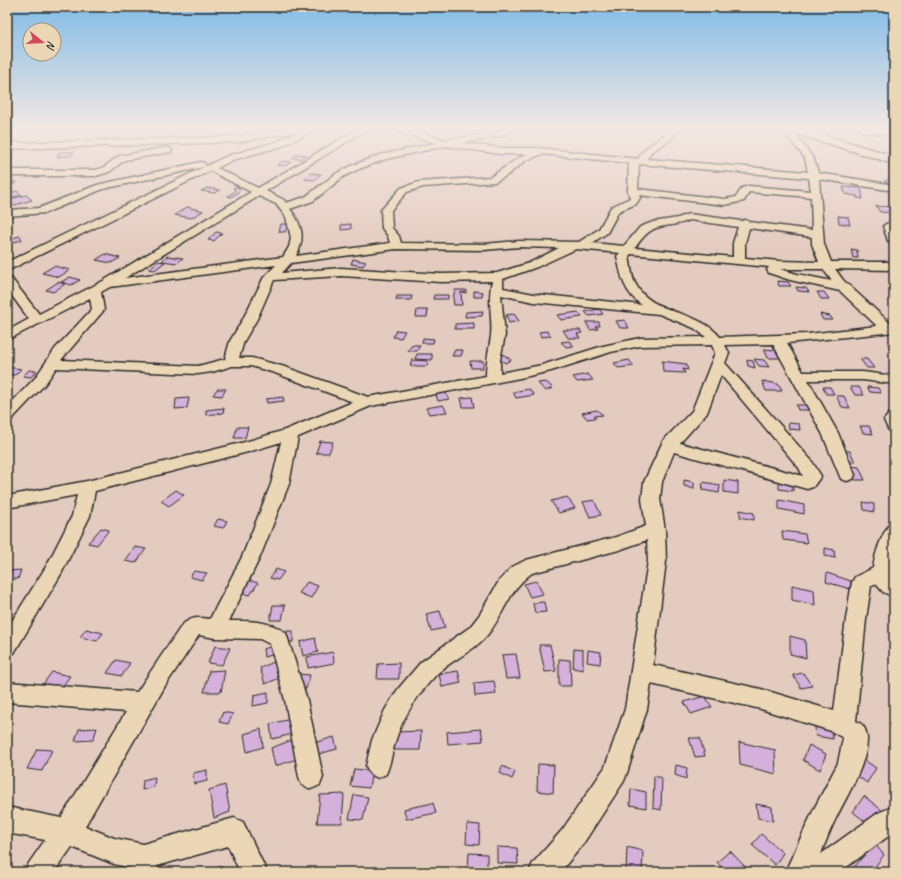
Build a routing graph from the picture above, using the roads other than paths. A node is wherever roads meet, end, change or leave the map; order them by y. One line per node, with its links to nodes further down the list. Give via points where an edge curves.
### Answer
1 (107, 169): 11 (street, via 96,173)
2 (185, 169): 18 (street, via 100,187 41,211)
3 (208, 169): 31 (street)
4 (212, 169): 15 (street)
5 (297, 169): 15 (street)
6 (352, 169): 17 (street, via 309,199)
7 (509, 169): 24 (street, via 492,180 422,184 404,190 386,210 387,228)
8 (637, 169): 14 (street)
9 (746, 169): 12 (street)
10 (813, 169): 12 (street)
11 (7, 173)
12 (814, 176): 13 (street); 16 (street)
13 (894, 188)
14 (633, 191): 16 (street, via 725,202 740,199 745,190 749,189); 23 (street, via 635,198 632,202 615,209 603,231)
15 (258, 192): 17 (street); 35 (street)
16 (816, 194): 21 (street)
17 (285, 207): 26 (street, via 297,238)
18 (7, 213)
19 (745, 223): 21 (street); 25 (street, via 689,217 681,221 649,226); 27 (street, via 739,243)
20 (888, 226): 22 (street)
21 (817, 234): 29 (street)
22 (894, 239)
23 (578, 245): 24 (street); 25 (street); 34 (street)
24 (396, 246): 26 (street)
25 (629, 249): 27 (street); 37 (street, via 623,256 629,284 639,296)
26 (287, 261): 32 (street); 35 (street)
27 (739, 261): 28 (street)
28 (759, 263): 29 (street); 36 (street, via 794,277)
29 (826, 265): 30 (street); 36 (street, via 834,278)
30 (894, 266)
31 (7, 267)
32 (270, 277): 34 (street, via 341,272); 43 (street, via 237,341)
33 (7, 281): 38 (street)
34 (497, 283): 37 (street, via 534,298); 47 (street, via 498,335 493,360)
35 (101, 287): 38 (street); 44 (street, via 98,310)
36 (845, 288): 39 (street)
37 (661, 311): 42 (street, via 700,325)
38 (36, 320): 40 (street)
39 (890, 328): 41 (street)
40 (7, 336)
41 (778, 340): 42 (street); 46 (street)
42 (718, 342): 45 (street, via 722,353); 47 (street, via 630,343 546,368)
43 (231, 362): 44 (street, via 198,370); 49 (street, via 252,362 280,370)
44 (52, 364): 50 (street, via 40,381)
45 (719, 364): 54 (street, via 699,414); 54 (street, via 813,476 807,483)
46 (798, 376): 48 (street, via 863,376); 55 (street, via 830,433)
47 (493, 379): 49 (street)
48 (894, 380)
49 (367, 402): 53 (street)
50 (7, 416)
51 (894, 417): 52 (street)
52 (894, 426)
53 (291, 434): 56 (street); 62 (street, via 280,484 251,557)
54 (669, 446): 58 (street, via 653,482 651,499)
55 (847, 475)
56 (87, 488): 57 (street); 63 (street, via 81,516 54,568)
57 (7, 502)
58 (656, 530): 64 (street, via 657,560); 68 (street, via 526,567 518,572 482,628 459,648 436,662 413,688 398,709 385,736)
59 (894, 531): 60 (street, via 887,548)
60 (882, 573): 61 (street, via 885,582); 67 (street, via 862,582)
61 (894, 589)
62 (215, 629): 66 (street, via 200,626 192,628); 69 (street, via 255,630 273,634 279,639 296,700)
63 (7, 647)
64 (641, 672): 67 (street, via 761,699); 74 (street, via 636,709 615,773)
65 (7, 692): 66 (street)
66 (143, 703): 72 (street)
67 (844, 725): 77 (street, via 855,732 853,754)
68 (378, 766)
69 (311, 777)
70 (894, 819): 78 (street)
71 (7, 820): 72 (street)
72 (66, 832): 73 (street); 75 (street)
73 (144, 865): 76 (street, via 234,831)
74 (548, 869)
75 (38, 872)
76 (254, 872)
77 (798, 872)
78 (818, 872)

